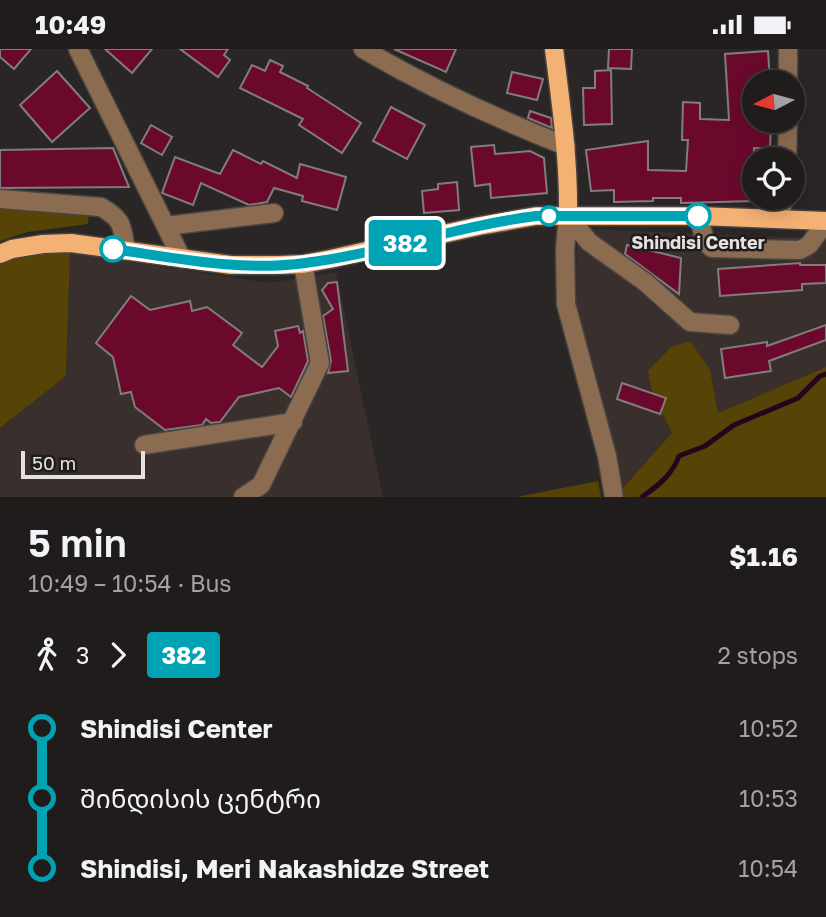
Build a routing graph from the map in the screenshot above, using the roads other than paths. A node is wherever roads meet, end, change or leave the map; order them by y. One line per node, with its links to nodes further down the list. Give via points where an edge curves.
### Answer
1 (79, 49): 14 (street)
2 (363, 49): 6 (street, via 508,123)
3 (554, 49): 6 (main road)
4 (788, 49): 5 (street)
5 (788, 70)
6 (566, 146): 10 (main road)
7 (0, 199): 15 (street, via 101,207 122,224)
8 (782, 210): 12 (street)
9 (274, 213): 14 (street)
10 (568, 216): 11 (main road); 18 (main road, via 502,221); 19 (street, via 589,242 690,322); 23 (street, via 566,304)
11 (698, 216): 12 (main road); 13 (street, via 712,248 800,250)
12 (781, 219): 13 (main road)
13 (826, 222)
14 (166, 226): 17 (street)
15 (126, 251): 16 (main road, via 71,243); 17 (main road)
16 (0, 254)
17 (181, 259): 18 (main road, via 231,265)
18 (303, 264): 20 (street, via 320,363)
19 (730, 325)
20 (293, 422): 21 (street); 22 (street, via 261,485)
21 (144, 445)
22 (243, 497)
23 (614, 497)

